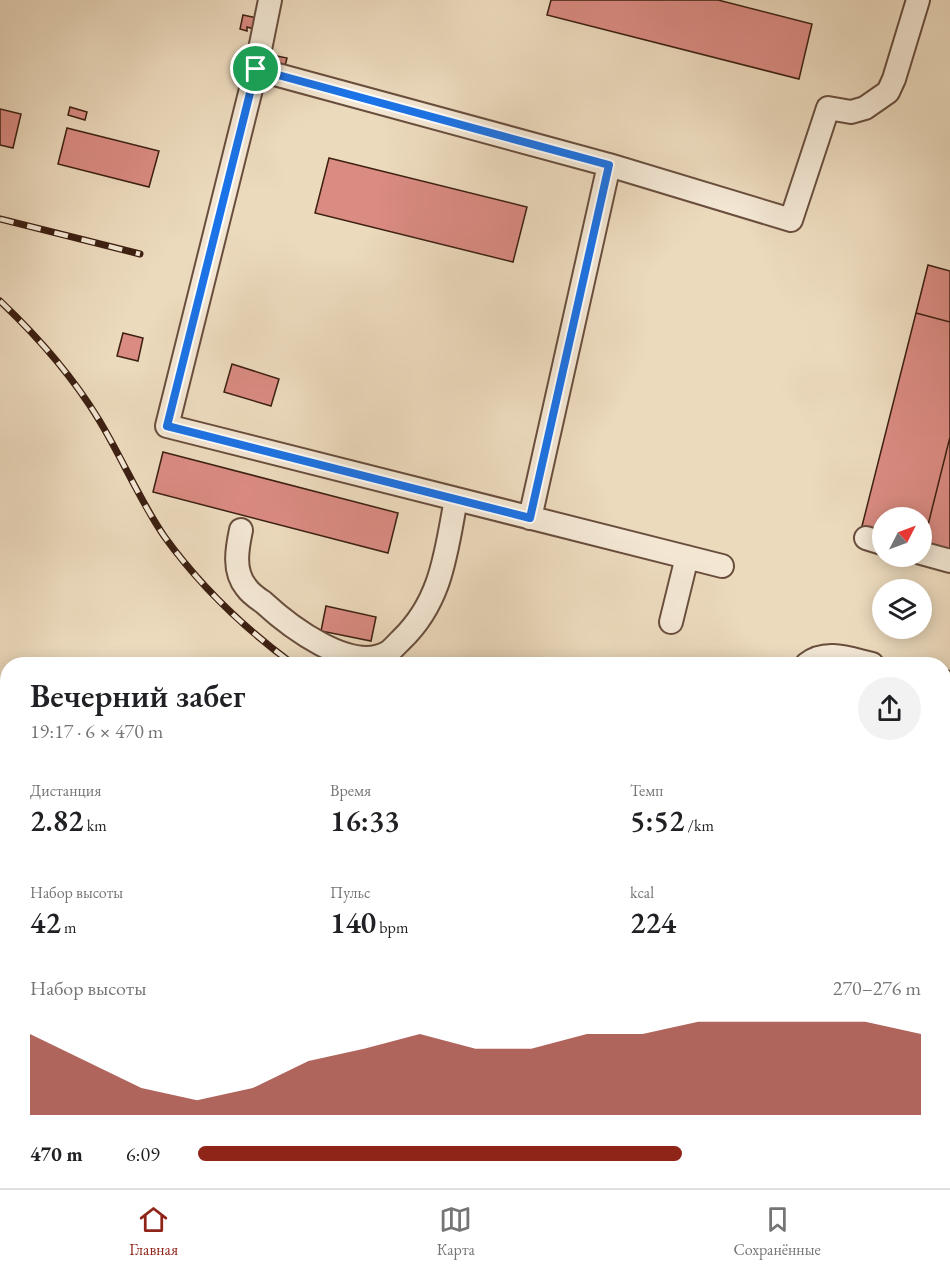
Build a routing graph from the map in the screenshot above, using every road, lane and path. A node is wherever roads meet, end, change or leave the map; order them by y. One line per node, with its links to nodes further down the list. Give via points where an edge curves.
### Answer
1 (270, 0): 3 (lane)
2 (918, 0): 4 (lane, via 888,92 865,108 851,112 828,108 791,220)
3 (256, 69): 4 (lane); 5 (lane, via 167,426)
4 (609, 165): 6 (lane)
5 (456, 499): 6 (lane); 14 (lane, via 441,577 431,599 409,632 388,653)
6 (530, 518): 9 (lane)
7 (241, 530): 13 (lane, via 237,566 245,587 284,621 314,640)
8 (932, 556): 10 (lane)
9 (687, 557): 11 (lane); 12 (lane)
10 (950, 561)
11 (722, 566)
12 (671, 622)
13 (362, 657)
14 (371, 657)
15 (819, 657): 16 (lane)
16 (838, 657)

